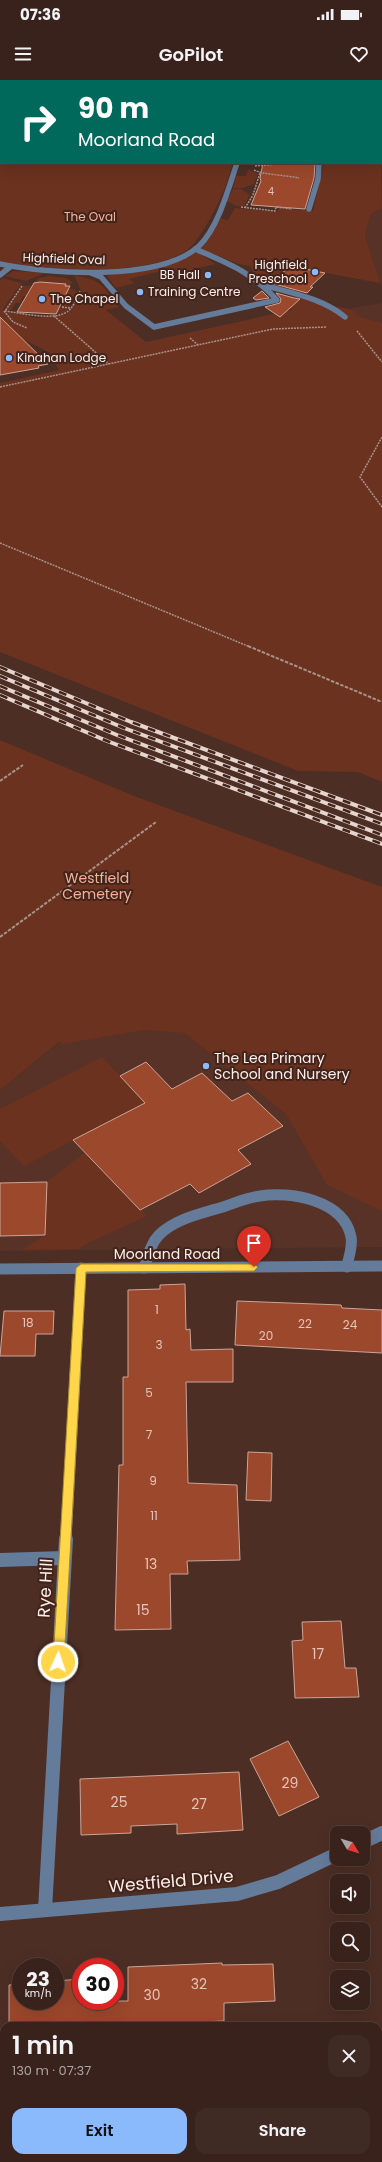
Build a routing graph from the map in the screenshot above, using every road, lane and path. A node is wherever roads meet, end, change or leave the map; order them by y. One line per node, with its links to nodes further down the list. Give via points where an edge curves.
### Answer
1 (237, 164): 6 (street, Highfield Oval)
2 (275, 164): 4 (path, via 249,168)
3 (319, 164): 5 (street)
4 (260, 173): 5 (path); 7 (path, via 253,195)
5 (318, 179): 8 (street)
6 (222, 203): 7 (path); 9 (street, Highfield Oval, via 213,224)
7 (245, 208): 8 (path, via 274,211 276,207)
8 (309, 209)
9 (195, 249): 14 (street, Highfield Oval, via 177,258 144,267); 16 (street, via 240,268)
10 (0, 264): 11 (street, Highfield Oval)
11 (10, 267): 12 (street, Highfield Oval); 15 (street)
12 (51, 271): 13 (street, Highfield Oval); 21 (path, via 21,286)
13 (67, 272): 14 (street, Highfield Oval); 20 (path, via 80,291)
14 (91, 273): 16 (street, via 101,277 126,306 154,327 277,300)
15 (0, 275)
16 (263, 285): 18 (street)
17 (326, 299): 18 (street)
18 (320, 303): 23 (street, via 339,310)
19 (62, 307): 20 (path)
20 (71, 308): 22 (path, via 66,313)
21 (5, 311): 22 (path, via 25,312 30,316); 25 (path, via 15,324)
22 (54, 315): 27 (path)
23 (345, 317): 26 (path)
24 (328, 327): 27 (path, via 273,329)
25 (27, 328)
26 (382, 362)
27 (109, 364): 28 (path)
28 (0, 387)
29 (382, 437): 30 (path, via 360,477)
30 (382, 507)
31 (0, 543): 32 (path)
32 (382, 702)
33 (23, 765): 34 (path)
34 (0, 780)
35 (156, 822): 36 (path)
36 (0, 937)
37 (347, 1266): 38 (street, Moorland Road); 40 (street, Moorland Road); 40 (street, via 351,1237 342,1220 333,1211 314,1200 286,1194 265,1195 185,1218 159,1235 151,1246)
38 (382, 1266)
39 (81, 1268): 40 (street, Moorland Road); 41 (street, Moorland Road); 42 (street, Rye Hill)
40 (144, 1268)
41 (0, 1269)
42 (64, 1558): 43 (street); 47 (street, Rye Hill)
43 (0, 1560)
44 (382, 1833): 45 (street)
45 (370, 1839)
46 (330, 1857): 47 (street, Westfield Drive, via 278,1882 237,1894)
47 (45, 1910): 48 (street, Westfield Drive)
48 (0, 1914)

